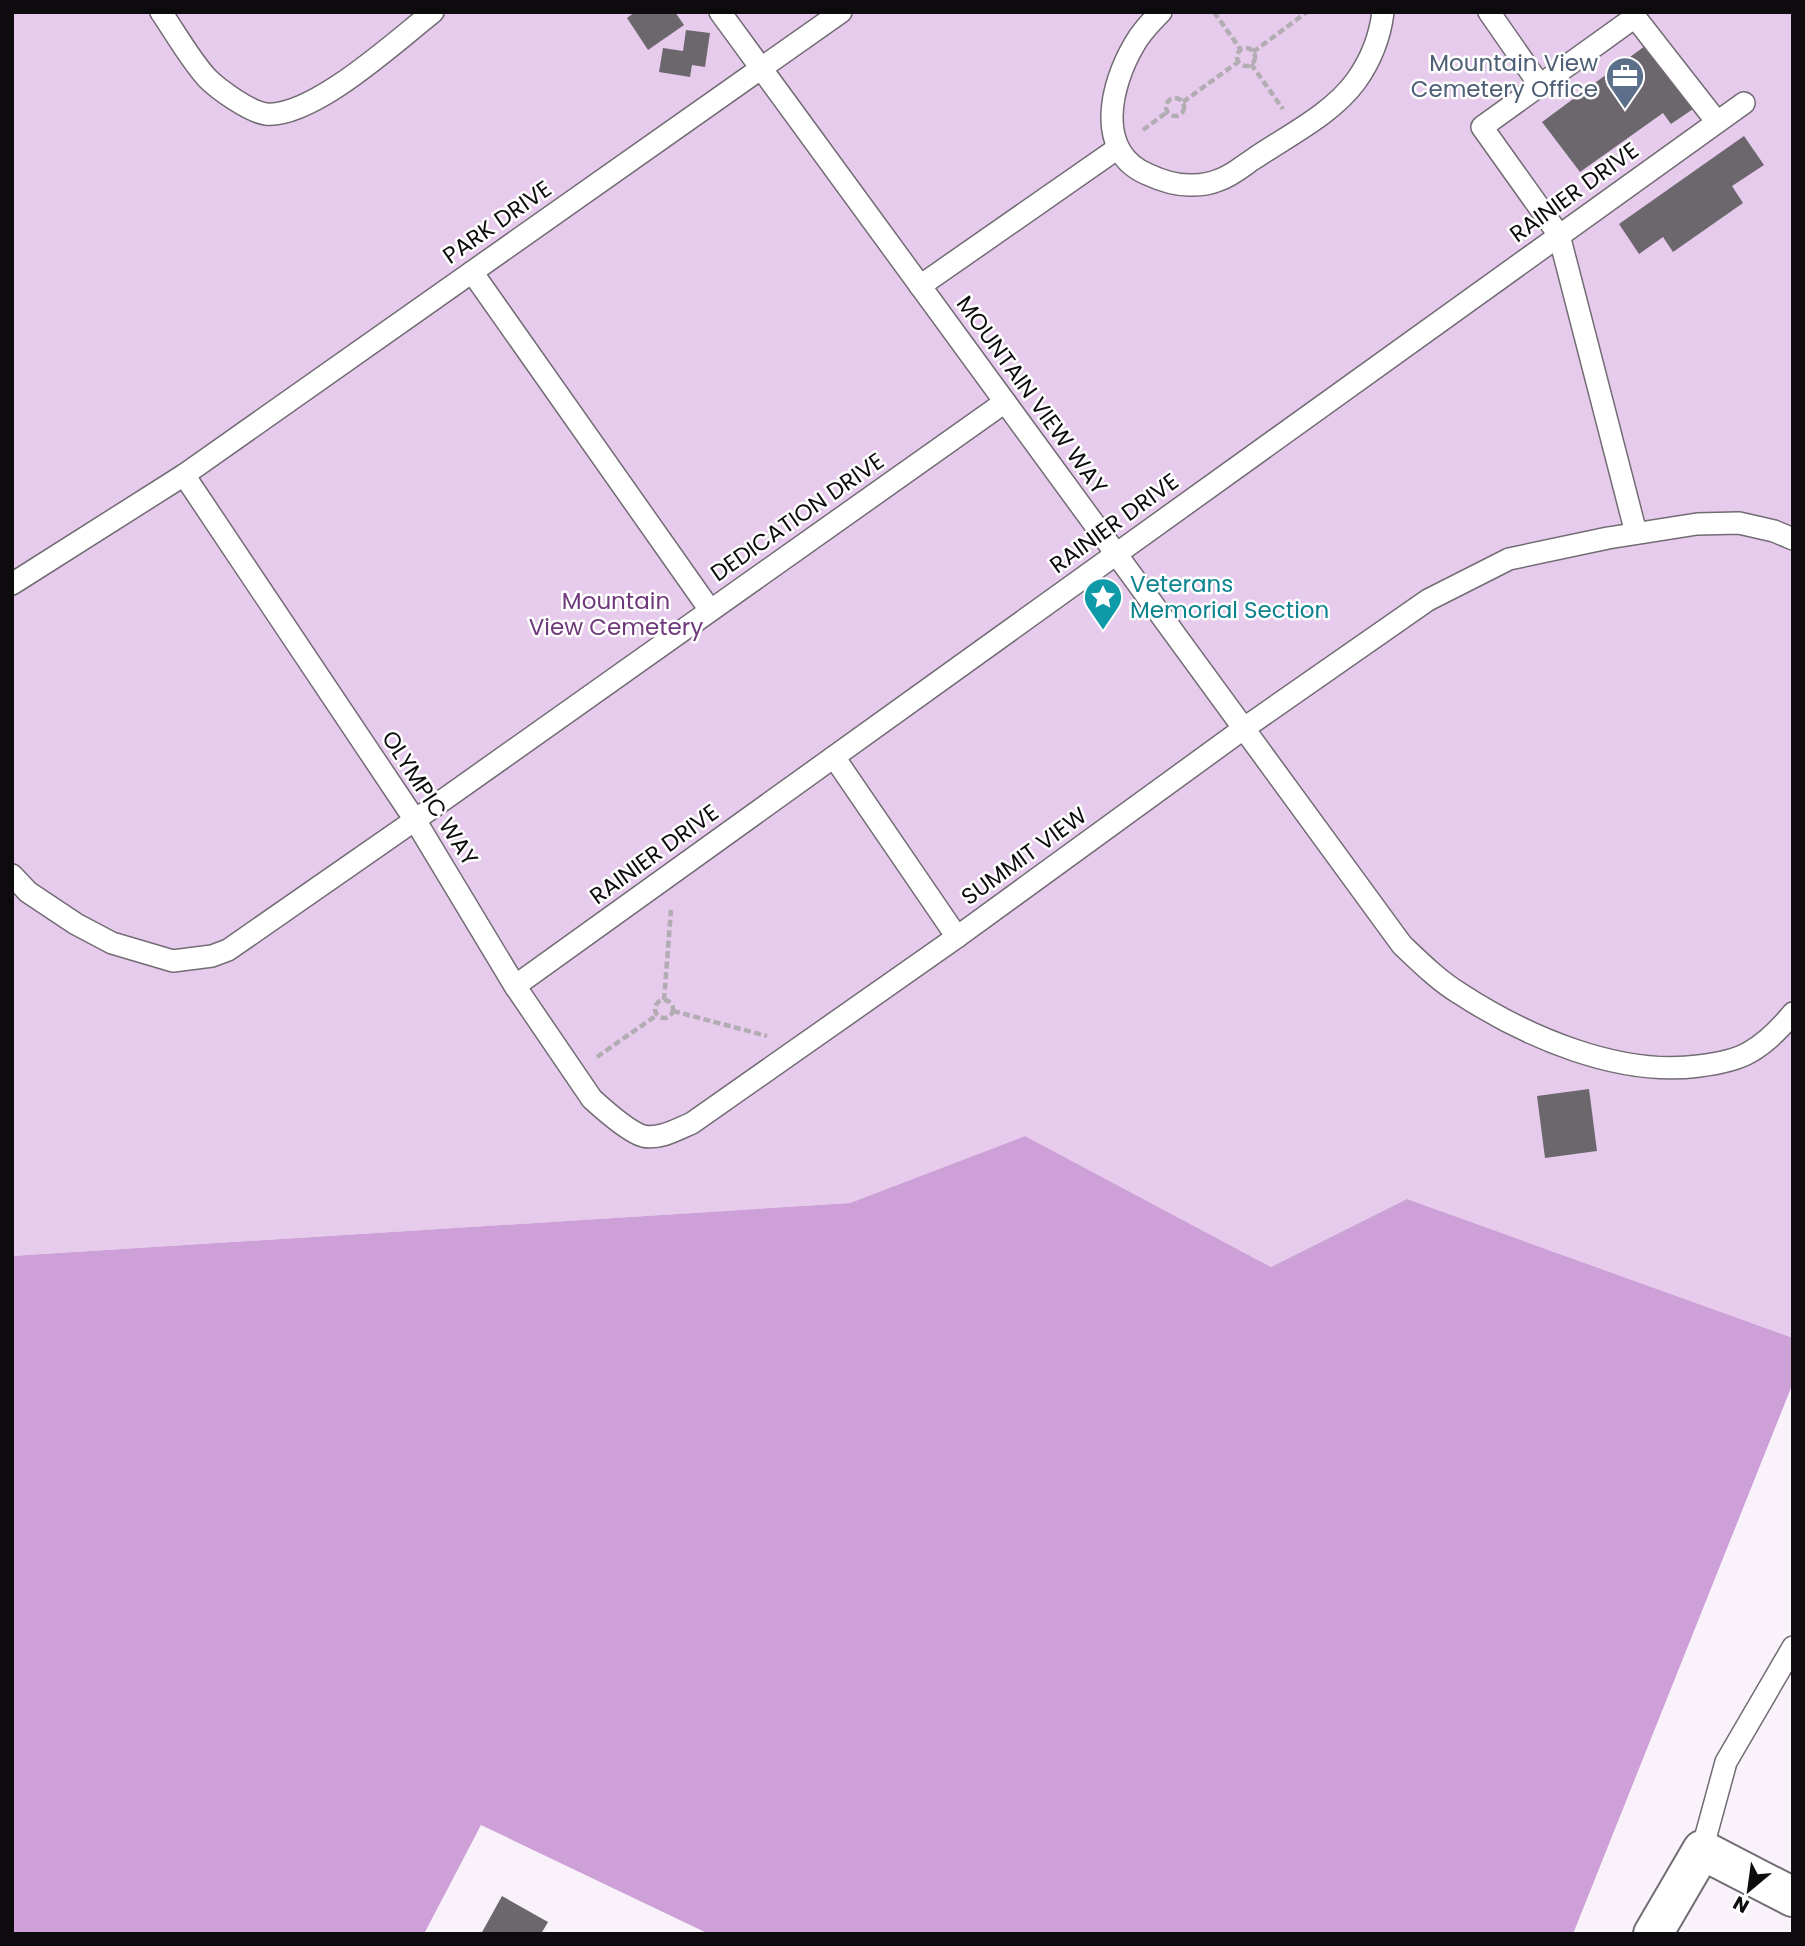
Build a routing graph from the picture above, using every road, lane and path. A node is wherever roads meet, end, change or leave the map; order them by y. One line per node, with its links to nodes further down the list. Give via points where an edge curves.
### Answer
1 (161, 12): 2 (lane, via 208,78 264,114 298,108 331,91)
2 (433, 12)
3 (720, 12): 14 (lane, MOUNTAIN VIEW WAY)
4 (841, 12): 14 (lane, PARK DRIVE)
5 (1161, 12): 20 (lane, via 1135,43 1114,88 1111,112)
6 (1214, 12): 10 (path)
7 (1307, 12): 11 (path)
8 (1383, 12): 19 (lane, via 1373,51 1356,81 1336,103)
9 (1489, 12): 15 (lane)
10 (1241, 50): 11 (path); 12 (path)
11 (1253, 52): 13 (path)
12 (1238, 62): 13 (path); 16 (path)
13 (1251, 64): 19 (path)
14 (761, 69): 22 (lane, PARK DRIVE); 23 (lane, MOUNTAIN VIEW WAY)
15 (1539, 84): 18 (lane, via 1634,17); 21 (lane, via 1482,127)
16 (1183, 102): 16 (path, via 1169,100 1167,111 1174,117 1180,115)
17 (1744, 103): 18 (lane, RAINIER DRIVE)
18 (1717, 122): 21 (lane, RAINIER DRIVE)
19 (1298, 129): 20 (lane, via 1221,180 1195,186 1174,184 1140,171)
20 (1118, 148): 23 (lane)
21 (1559, 235): 26 (lane); 28 (lane, RAINIER DRIVE)
22 (472, 272): 25 (lane, PARK DRIVE); 30 (lane)
23 (920, 286): 24 (lane, MOUNTAIN VIEW WAY)
24 (1004, 402): 28 (lane, MOUNTAIN VIEW WAY); 30 (lane, DEDICATION DRIVE)
25 (184, 475): 29 (lane, PARK DRIVE); 33 (lane, OLYMPIC WAY)
26 (1636, 533): 27 (lane, SUMMIT VIEW, via 1739,523); 31 (lane, SUMMIT VIEW, via 1509,559 1428,600)
27 (1793, 539)
28 (1116, 554): 31 (lane, MOUNTAIN VIEW WAY); 32 (lane, RAINIER DRIVE)
29 (12, 584)
30 (710, 610): 33 (lane, DEDICATION DRIVE)
31 (1243, 729): 36 (lane, SUMMIT VIEW); 40 (lane, MOUNTAIN VIEW WAY, via 1402,945 1458,993 1501,1018 1552,1041 1618,1062 1682,1068 1748,1054)
32 (834, 757): 34 (lane, RAINIER DRIVE); 36 (lane)
33 (415, 821): 35 (lane, DEDICATION DRIVE, via 228,950 193,960 173,961 111,943 28,892); 37 (lane, OLYMPIC WAY)
34 (674, 872): 37 (lane, RAINIER DRIVE); 38 (path)
35 (12, 875)
36 (957, 937): 42 (lane, SUMMIT VIEW)
37 (515, 986): 43 (lane, OLYMPIC WAY)
38 (664, 1000): 39 (path); 41 (path, via 655,1006)
39 (673, 1011): 41 (path, via 665,1018); 42 (path)
40 (1793, 1013)
41 (657, 1015): 43 (path)
42 (803, 1045): 44 (lane, SUMMIT VIEW, via 692,1124 665,1135)
43 (574, 1073): 44 (lane, OLYMPIC WAY, via 608,1114)
44 (643, 1136)
45 (1793, 1647): 46 (lane, via 1726,1762)
46 (1702, 1850): 47 (street); 48 (street)
47 (1793, 1897)
48 (1653, 1934)

